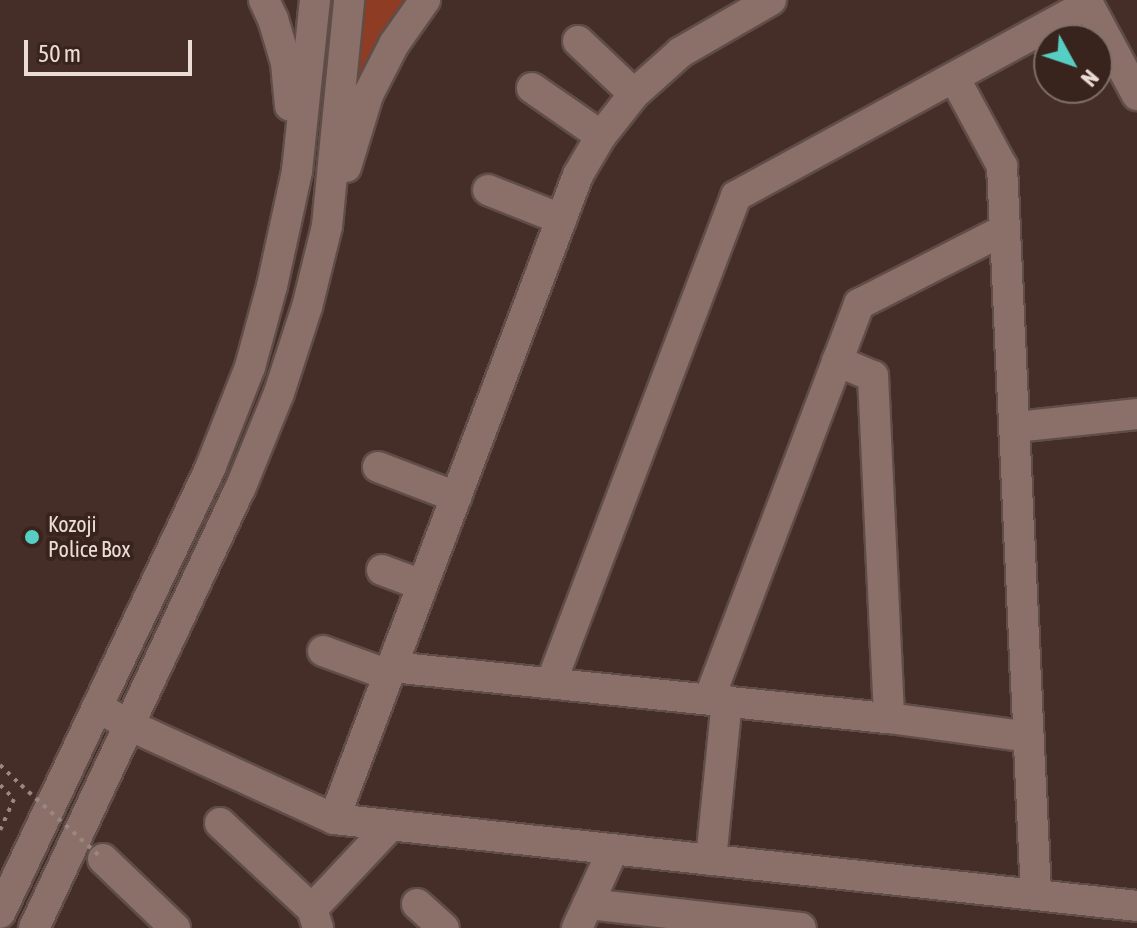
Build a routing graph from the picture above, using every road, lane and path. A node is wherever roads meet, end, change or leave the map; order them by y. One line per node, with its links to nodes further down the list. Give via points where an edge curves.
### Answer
1 (264, 0): 13 (street, via 286,63)
2 (315, 0): 13 (street)
3 (349, 0): 16 (street)
4 (425, 0): 16 (street, via 368,95)
5 (771, 0): 10 (street, via 681,52)
6 (1087, 2): 8 (street); 11 (street)
7 (578, 41): 10 (street)
8 (955, 79): 17 (street, via 1002,166); 27 (street, via 736,196)
9 (532, 88): 12 (street)
10 (634, 94): 12 (street)
11 (1137, 95)
12 (601, 136): 15 (street)
13 (297, 171): 29 (street, via 250,367 211,466)
14 (488, 190): 15 (street)
15 (561, 219): 22 (street)
16 (327, 226): 31 (street, via 279,393)
17 (1004, 230): 18 (street, via 859,304); 20 (street)
18 (837, 361): 28 (street); 30 (street, via 873,376)
19 (1137, 414): 20 (street)
20 (1016, 427): 32 (street)
21 (378, 467): 22 (street)
22 (456, 497): 24 (street)
23 (382, 570): 24 (street)
24 (422, 585): 26 (street)
25 (323, 651): 26 (street)
26 (390, 671): 27 (street); 35 (street)
27 (551, 683): 28 (street)
28 (718, 700): 30 (street); 41 (street)
29 (97, 707): 31 (street); 45 (street)
30 (889, 718): 32 (street)
31 (131, 726): 35 (street); 48 (street)
32 (1029, 737): 42 (street)
33 (0, 765): 40 (path, bridge)
34 (0, 785): 38 (path, via 14,799)
35 (334, 819): 37 (street)
36 (220, 823): 47 (street)
37 (390, 826): 39 (street); 47 (street)
38 (0, 830)
39 (613, 850): 41 (street); 46 (street)
40 (103, 859): 49 (street)
41 (711, 860): 42 (street)
42 (1036, 894): 44 (street)
43 (417, 904): 50 (street)
44 (1137, 906)
45 (0, 913)
46 (583, 916): 51 (street)
47 (315, 919)
48 (34, 928)
49 (175, 928)
50 (444, 928)
51 (801, 928)

